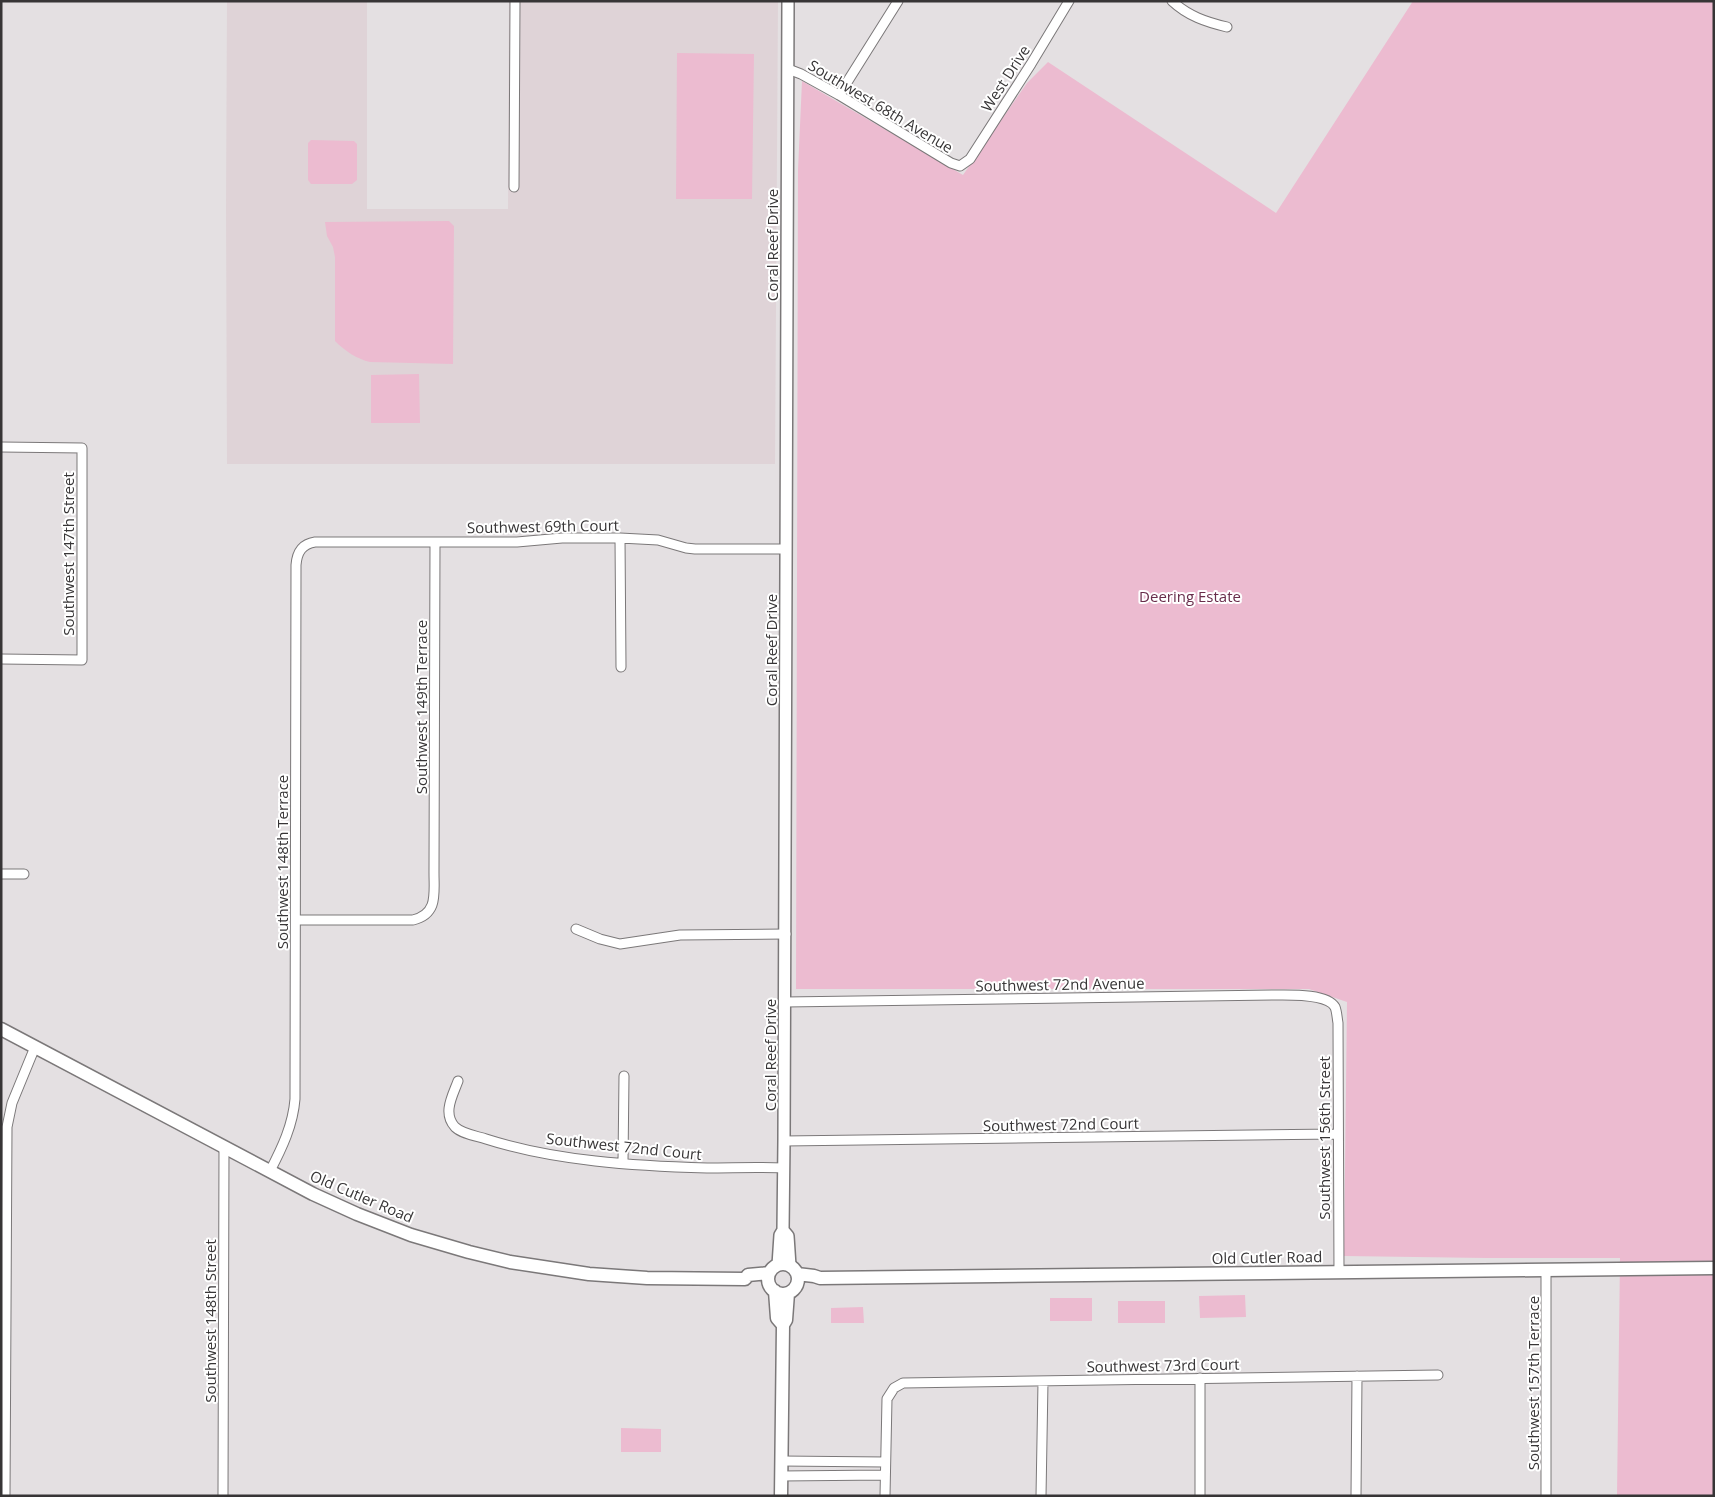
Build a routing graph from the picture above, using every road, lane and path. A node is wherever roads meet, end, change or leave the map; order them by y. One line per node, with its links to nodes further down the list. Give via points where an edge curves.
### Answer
1 (515, 1): 10 (street)
2 (788, 1): 7 (street, Coral Reef Drive)
3 (898, 1): 8 (street)
4 (1069, 1): 9 (street, West Drive, via 970,159)
5 (1172, 1): 6 (street, via 1188,13)
6 (1227, 27)
7 (788, 69): 8 (street, Southwest 68th Avenue); 15 (street, Coral Reef Drive)
8 (839, 96): 9 (street, Southwest 68th Avenue)
9 (960, 166)
10 (514, 187)
11 (1, 447): 16 (street, Southwest 147th Street, via 82,448 82,660)
12 (620, 538): 13 (street, Southwest 69th Court); 15 (street, Southwest 69th Court, via 658,540 700,549); 17 (street)
13 (435, 542): 14 (street, Southwest 69th Court, via 315,542); 20 (street, Southwest 149th Terrace, via 432,907 420,918 406,920)
14 (301, 549): 20 (street, Southwest 148th Terrace, via 296,564)
15 (786, 549): 22 (street, Coral Reef Drive)
16 (1, 659)
17 (621, 667)
18 (1, 874): 19 (street)
19 (24, 874)
20 (296, 920): 34 (street, Southwest 148th Terrace, via 295,1104 288,1133)
21 (576, 929): 22 (street, via 620,944 677,935)
22 (786, 934): 23 (street, Coral Reef Drive)
23 (785, 1002): 24 (street, Southwest 72nd Avenue, via 1283,995 1313,997); 30 (street, Coral Reef Drive)
24 (1334, 1005): 29 (street, Southwest 156th Street, via 1338,1023)
25 (1, 1029): 26 (main road, Old Cutler Road)
26 (35, 1046): 31 (main road, Old Cutler Road); 50 (street, via 7,1122)
27 (624, 1076): 32 (street)
28 (458, 1081): 32 (street, Southwest 72nd Court, via 448,1113 460,1131 557,1156)
29 (1337, 1134): 30 (street, Southwest 72nd Court); 37 (street, Southwest 156th Street)
30 (784, 1141): 33 (street, Coral Reef Drive)
31 (224, 1147): 34 (main road, Old Cutler Road); 51 (street, Southwest 148th Street)
32 (623, 1162): 33 (street, Southwest 72nd Court, via 708,1168)
33 (783, 1168): 38 (street, Coral Reef Drive, via 783,1230 788,1236)
34 (270, 1171): 39 (main road, Old Cutler Road, via 378,1223 484,1256 615,1277)
35 (1714, 1268): 36 (main road, Old Cutler Road)
36 (1546, 1270): 37 (main road, Old Cutler Road); 57 (street, Southwest 157th Terrace)
37 (1339, 1272): 38 (main road, Old Cutler Road)
38 (786, 1276): 39 (main road, Old Cutler Road, via 748,1275); 40 (main road, via 768,1280); 40 (main road, Old Cutler Road, via 783,1294); 41 (main road, via 786,1320)
39 (745, 1279): 40 (main road, Old Cutler Road, via 748,1283)
40 (773, 1289): 41 (main road, via 777,1318)
41 (783, 1325): 46 (main road)
42 (1438, 1375): 43 (street, Southwest 73rd Court)
43 (1357, 1376): 44 (street, Southwest 73rd Court); 56 (street)
44 (1200, 1378): 45 (street, Southwest 73rd Court); 55 (street)
45 (1043, 1382): 47 (street, Southwest 73rd Court, via 898,1385 887,1399); 54 (street)
46 (781, 1461): 47 (street); 49 (main road)
47 (885, 1462): 48 (street)
48 (885, 1475): 49 (street); 53 (street)
49 (781, 1476): 52 (main road)
50 (5, 1496)
51 (223, 1496)
52 (781, 1496)
53 (885, 1496)
54 (1041, 1496)
55 (1200, 1496)
56 (1356, 1496)
57 (1546, 1496)

